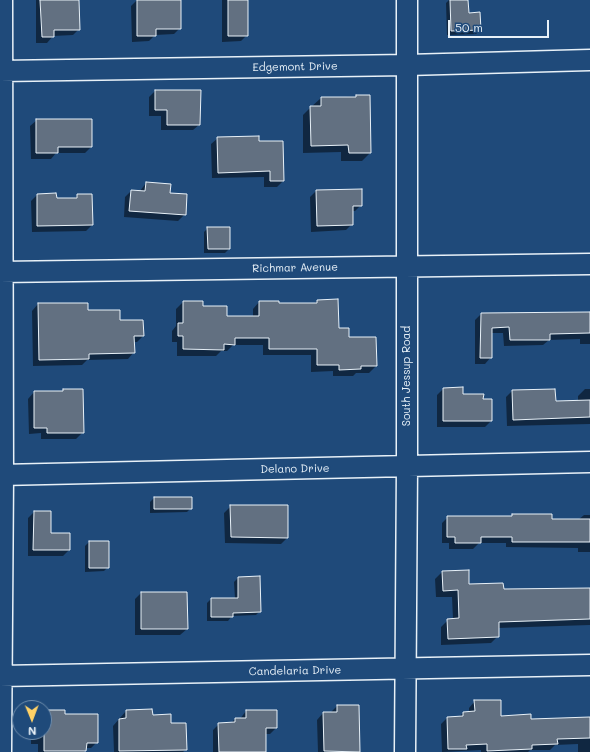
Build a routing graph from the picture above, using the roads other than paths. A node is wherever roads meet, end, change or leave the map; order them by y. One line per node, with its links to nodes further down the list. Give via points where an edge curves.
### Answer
1 (2, 0): 5 (street)
2 (407, 0): 4 (street, South Jessup Road)
3 (590, 60): 4 (street, Edgemont Drive)
4 (407, 66): 5 (street, Edgemont Drive); 7 (street, South Jessup Road)
5 (1, 71): 8 (street)
6 (590, 264): 7 (street, Richmar Avenue)
7 (406, 266): 8 (street, Richmar Avenue); 10 (street, South Jessup Road)
8 (1, 272): 11 (street)
9 (590, 462): 10 (street, Delano Drive)
10 (407, 466): 11 (street, Delano Drive); 13 (street, South Jessup Road)
11 (1, 475): 14 (street)
12 (590, 665): 13 (street, Candelaria Drive)
13 (405, 668): 14 (street, Candelaria Drive); 16 (street, South Jessup Road)
14 (0, 676): 15 (street)
15 (1, 752)
16 (405, 752)

